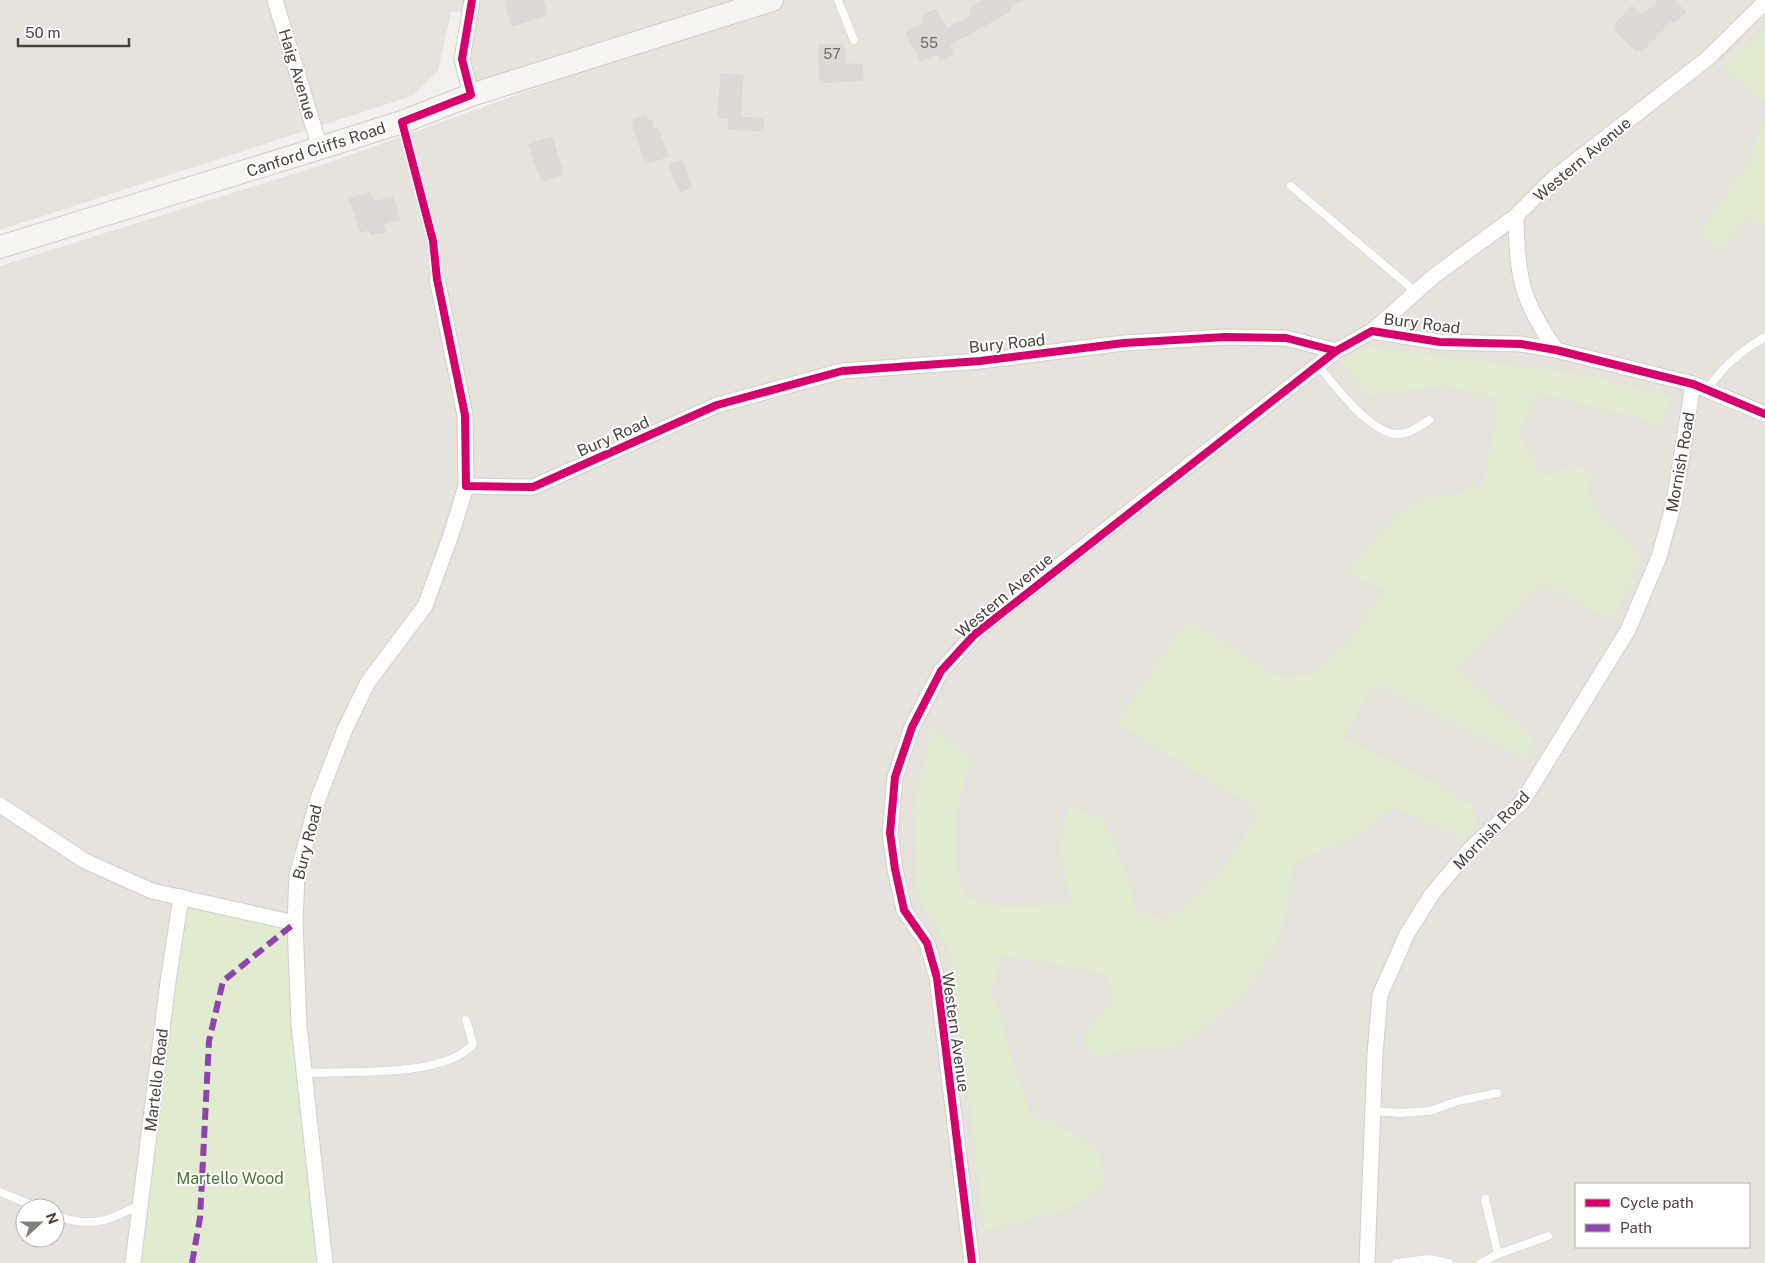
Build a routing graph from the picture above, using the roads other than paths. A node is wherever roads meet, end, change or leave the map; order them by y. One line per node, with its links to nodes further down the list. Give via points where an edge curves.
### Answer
1 (275, 0): 8 (street, Haig Avenue)
2 (472, 0): 7 (street, via 462,59)
3 (772, 0): 7 (street, Canford Cliffs Road)
4 (838, 0): 6 (lane)
5 (1765, 2): 10 (street, Western Avenue, via 1708,58 1554,178)
6 (854, 40)
7 (471, 95): 8 (street, Canford Cliffs Road, via 402,122)
8 (320, 148): 11 (street, Canford Cliffs Road)
9 (1291, 186): 13 (lane)
10 (1516, 216): 13 (street, Western Avenue); 16 (street, via 1516,256 1522,289 1536,320)
11 (0, 247)
12 (437, 279): 22 (street, Bury Road, via 464,415)
13 (1416, 292): 14 (street, Western Avenue)
14 (1372, 331): 16 (street, Bury Road, via 1440,342 1521,344); 17 (street, Bury Road)
15 (1765, 337): 19 (lane, via 1742,350)
16 (1556, 350): 19 (street, Bury Road)
17 (1336, 351): 18 (street, Western Avenue); 22 (street, Bury Road, via 1286,338 1225,337 1124,343 980,361 842,371 717,405 533,486)
18 (1318, 365): 21 (lane, via 1344,400 1385,431 1396,434 1408,432); 39 (street, Western Avenue, via 976,632 941,671 912,727 895,776 890,832 904,910 927,943 937,978)
19 (1700, 386): 20 (street, Bury Road); 29 (street, Mornish Road, via 1659,557 1628,630 1522,802 1471,848 1432,894 1407,934 1380,1003)
20 (1765, 414)
21 (1428, 420)
22 (466, 486): 25 (street, Bury Road, via 425,606 368,682 338,746 318,799 297,875)
23 (0, 804): 24 (street, via 86,861 152,891)
24 (181, 898): 25 (street); 33 (street, Martello Road)
25 (295, 923): 27 (street, Bury Road)
26 (466, 1020): 27 (lane, via 473,1044 468,1051 439,1064 413,1070)
27 (304, 1073): 38 (street, Bury Road)
28 (1497, 1093): 29 (lane, via 1430,1110)
29 (1373, 1111): 40 (street, Mornish Road)
30 (0, 1192): 31 (lane)
31 (15, 1198)
32 (1484, 1199): 36 (lane)
33 (141, 1204): 34 (lane, via 97,1223); 37 (street, Martello Road)
34 (65, 1219)
35 (1548, 1236): 36 (lane)
36 (1498, 1254): 43 (lane)
37 (133, 1263)
38 (325, 1263)
39 (972, 1263)
40 (1367, 1263)
41 (1396, 1263): 42 (lane, via 1429,1259)
42 (1449, 1263)
43 (1481, 1263)

